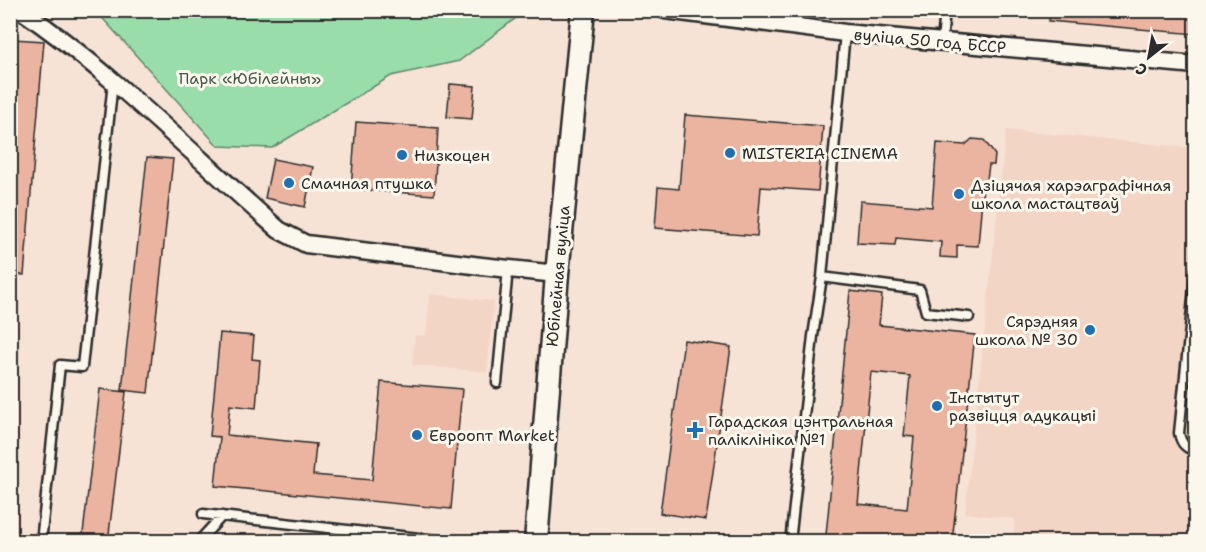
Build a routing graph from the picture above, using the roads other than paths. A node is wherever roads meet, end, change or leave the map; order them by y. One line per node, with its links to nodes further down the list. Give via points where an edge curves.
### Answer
1 (21, 10): 8 (street)
2 (583, 10): 11 (main road, Юбілейная вуліца)
3 (664, 10): 5 (street, вуліца 50 год БССР)
4 (945, 10): 6 (lane)
5 (845, 33): 6 (street, вуліца 50 год БССР); 12 (lane)
6 (942, 42): 7 (street, вуліца 50 год БССР)
7 (1196, 65)
8 (113, 82): 9 (street, via 279,230 306,244); 18 (lane, via 82,367 60,365)
9 (508, 270): 11 (street); 14 (lane)
10 (1196, 270): 15 (lane, via 1179,433 1181,443)
11 (557, 274): 21 (main road, Юбілейная вуліца)
12 (822, 276): 13 (lane, via 920,290 926,312); 22 (lane)
13 (969, 317)
14 (496, 383)
15 (1196, 450)
16 (202, 514): 17 (lane)
17 (222, 516): 19 (lane); 20 (lane)
18 (41, 542)
19 (198, 542)
20 (455, 542)
21 (536, 542)
22 (790, 542)

